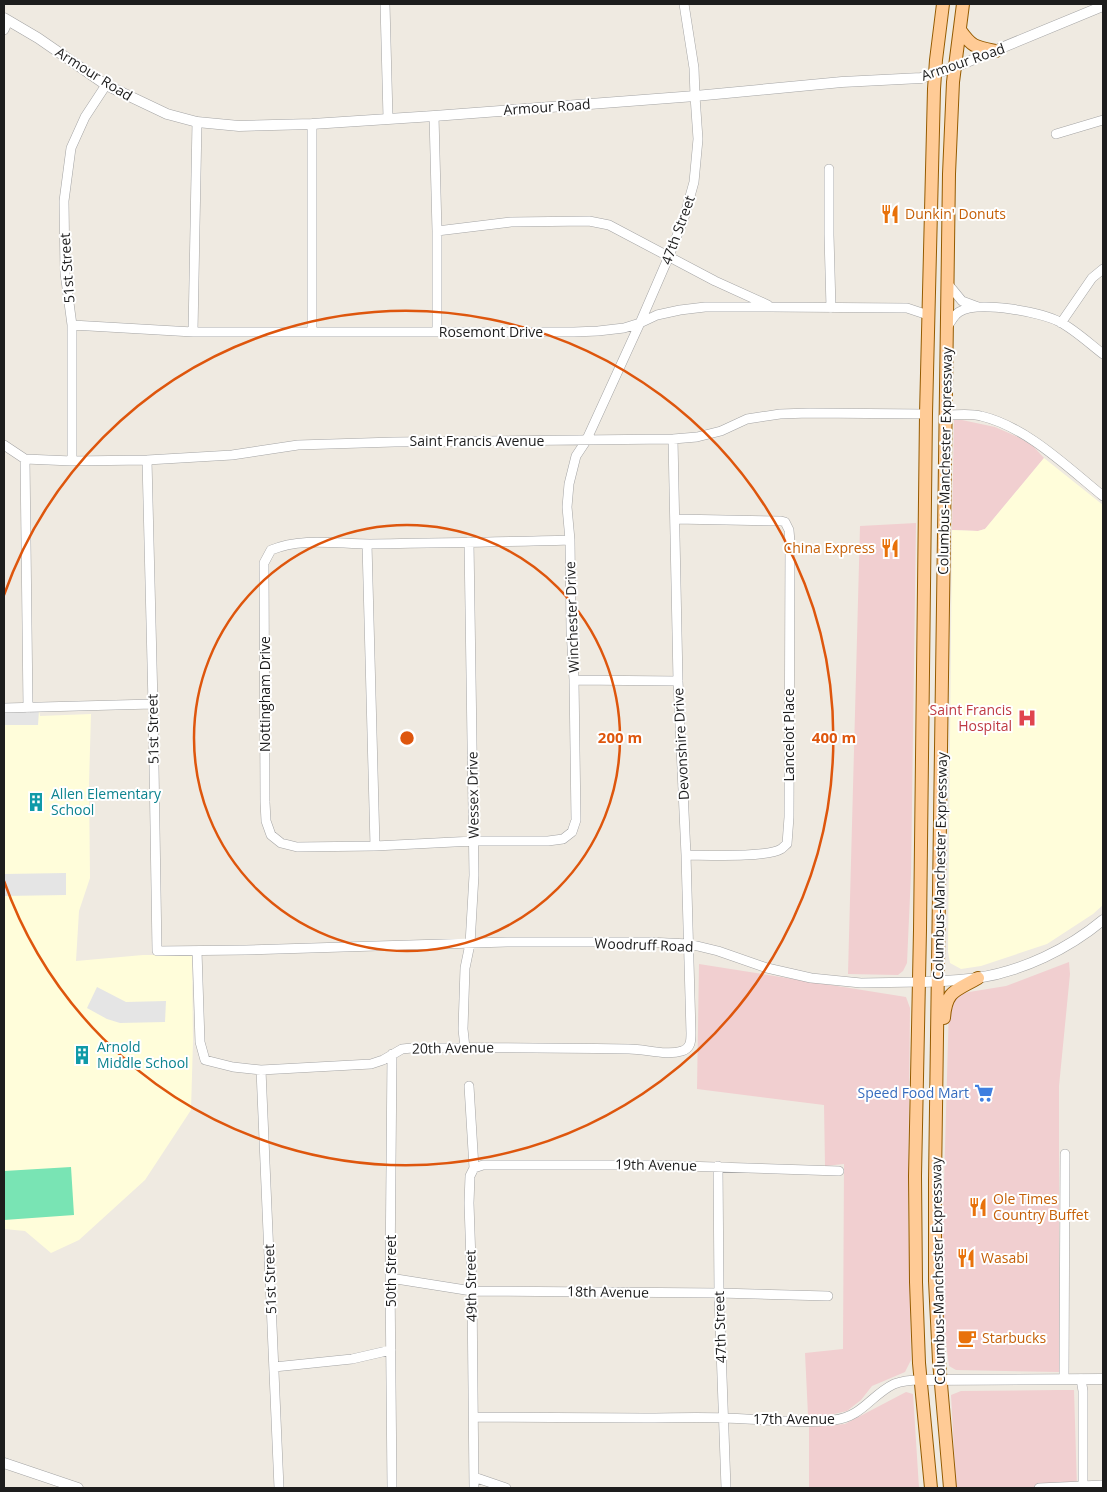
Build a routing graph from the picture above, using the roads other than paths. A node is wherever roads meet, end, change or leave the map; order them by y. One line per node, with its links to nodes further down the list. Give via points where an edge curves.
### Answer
1 (385, 4): 14 (street)
2 (684, 4): 12 (street, 47th Street)
3 (943, 4): 10 (main road, Columbus-Manchester Expressway)
4 (963, 4): 7 (main road, Columbus-Manchester Expressway)
5 (1103, 6): 8 (street, Armour Road)
6 (5, 23): 11 (street, Armour Road, via 38,38)
7 (960, 30): 8 (main road, via 978,48); 9 (main road, Columbus-Manchester Expressway)
8 (996, 51): 9 (street, Armour Road)
9 (955, 68): 10 (street, Armour Road); 23 (main road, Columbus-Manchester Expressway, via 949,174)
10 (935, 73): 12 (street, Armour Road, via 904,80 842,82); 24 (main road, Columbus-Manchester Expressway)
11 (106, 85): 16 (street, Armour Road, via 167,114); 32 (street, 51st Street, via 85,117 71,148 64,210 65,273)
12 (695, 96): 13 (street, Armour Road); 21 (street, 47th Street, via 698,139 694,182)
13 (434, 116): 14 (street, Armour Road); 20 (street)
14 (388, 118): 17 (street, Armour Road)
15 (1103, 120): 18 (street)
16 (197, 122): 17 (street, Armour Road, via 239,126); 35 (street)
17 (312, 124): 34 (street)
18 (1056, 134)
19 (829, 169): 27 (street)
20 (437, 231): 21 (street, via 511,222 589,221 609,225); 36 (street)
21 (669, 256): 25 (street); 30 (street, 47th Street)
22 (1103, 268): 31 (street, via 1092,278)
23 (948, 284): 26 (street, via 962,301); 33 (main road, Columbus-Manchester Expressway)
24 (928, 300): 28 (street, Rosemont Drive); 29 (main road, Columbus-Manchester Expressway)
25 (770, 306): 27 (street, Rosemont Drive); 30 (street, Rosemont Drive, via 680,310)
26 (981, 307): 31 (street, via 1046,316); 33 (street, via 961,311)
27 (831, 308): 28 (street, Rosemont Drive)
28 (907, 308): 29 (street, Rosemont Drive)
29 (928, 315): 38 (main road, Columbus-Manchester Expressway)
30 (640, 323): 36 (street, Rosemont Drive, via 598,331); 41 (street, 47th Street)
31 (1061, 323): 37 (street)
32 (72, 325): 35 (street, Rosemont Drive); 45 (street, 51st Street)
33 (947, 327): 39 (main road, Columbus-Manchester Expressway)
34 (312, 331): 35 (street, Rosemont Drive); 36 (street, Rosemont Drive)
35 (193, 332)
36 (437, 332)
37 (1103, 354)
38 (926, 414): 40 (street, Saint Francis Avenue, via 780,414 748,419 697,437); 53 (main road, Columbus-Manchester Expressway)
39 (946, 415): 46 (street, via 979,415 1018,430); 57 (main road, Columbus-Manchester Expressway)
40 (673, 439): 41 (street, Saint Francis Avenue); 47 (street, Devonshire Drive)
41 (586, 441): 44 (street, Saint Francis Avenue, via 298,445 232,455); 48 (street, Winchester Drive, via 576,456 569,484)
42 (4, 445): 43 (street)
43 (25, 459): 45 (street, Saint Francis Avenue); 56 (street)
44 (147, 460): 45 (street, Saint Francis Avenue); 54 (street, 51st Street)
45 (72, 461)
46 (1103, 496)
47 (675, 519): 52 (street, Devonshire Drive); 60 (street, Lancelot Place, via 786,522 790,542 787,844 770,852)
48 (570, 540): 49 (street); 51 (street, Winchester Drive)
49 (469, 542): 50 (street); 58 (street, Wessex Drive)
50 (367, 544): 59 (street); 59 (street, Nottingham Drive, via 285,544 271,550 264,563 265,783 266,821 271,835 281,843 297,847)
51 (574, 680): 52 (street); 58 (street, Winchester Drive, via 576,820 572,832 563,839 548,842)
52 (678, 681): 60 (street, Devonshire Drive)
53 (923, 694): 57 (main road, via 928,706 929,759); 67 (main road, Columbus-Manchester Expressway)
54 (153, 704): 56 (street); 64 (street, 51st Street, via 156,951)
55 (4, 708): 56 (street)
56 (28, 708)
57 (941, 766): 66 (main road, Columbus-Manchester Expressway)
58 (474, 841): 59 (street); 62 (street, Wessex Drive)
59 (374, 846)
60 (686, 855): 63 (street, Devonshire Drive)
61 (1103, 920): 65 (street, Woodruff Road, via 1037,961)
62 (470, 944): 63 (street, Woodruff Road); 64 (street, Woodruff Road); 68 (street, Wessex Drive, via 463,1000)
63 (689, 944): 67 (street, Woodruff Road, via 811,978 861,983); 69 (street, Devonshire Drive, via 691,1044)
64 (196, 951): 72 (street, 20th Avenue, via 200,1042 205,1060)
65 (978, 978): 66 (street, Woodruff Road); 70 (main road, via 948,997 944,1037)
66 (938, 981): 67 (street, Woodruff Road); 70 (main road, Columbus-Manchester Expressway)
67 (919, 982): 88 (main road, Columbus-Manchester Expressway, via 915,1176)
68 (465, 1048): 69 (street, 20th Avenue, via 674,1052); 71 (street, 20th Avenue, via 412,1048)
69 (687, 1048)
70 (937, 1049): 84 (main road, Columbus-Manchester Expressway, via 936,1281)
71 (392, 1054): 72 (street, 20th Avenue, via 371,1064); 78 (street, 50th Street)
72 (261, 1070): 83 (street, 51st Street)
73 (469, 1086): 76 (street, 49th Street)
74 (1065, 1154): 85 (street)
75 (718, 1166): 76 (street, 19th Avenue, via 525,1164); 77 (street, 19th Avenue); 80 (street, 47th Street)
76 (474, 1168): 79 (street, 49th Street, via 469,1185)
77 (839, 1171)
78 (390, 1278): 79 (street, 18th Avenue); 82 (street, 50th Street)
79 (472, 1291): 80 (street, 18th Avenue); 89 (street, 49th Street)
80 (719, 1294): 81 (street, 18th Avenue); 90 (street, 47th Street)
81 (828, 1296)
82 (391, 1350): 83 (street, via 352,1359); 98 (street, 50th Street)
83 (274, 1368): 97 (street, 51st Street)
84 (940, 1379): 85 (street, 17th Avenue); 88 (street, 17th Avenue); 103 (main road, Columbus-Manchester Expressway)
85 (1064, 1379): 86 (street, 17th Avenue)
86 (1081, 1379): 87 (street, 17th Avenue); 95 (street)
87 (1103, 1379)
88 (920, 1380): 90 (street, 17th Avenue, via 895,1384 861,1410 842,1419); 102 (main road, Columbus-Manchester Expressway)
89 (474, 1416): 90 (street, 17th Avenue); 92 (street, 49th Street)
90 (723, 1418): 101 (street, 47th Street)
91 (4, 1463): 94 (street)
92 (474, 1476): 99 (street, 49th Street); 100 (street)
93 (1103, 1484): 95 (street)
94 (62, 1486): 96 (street)
95 (1083, 1487): 104 (street)
96 (78, 1488)
97 (279, 1488)
98 (392, 1488)
99 (474, 1488)
100 (506, 1488)
101 (726, 1488)
102 (931, 1488)
103 (950, 1488)
104 (1039, 1488)

